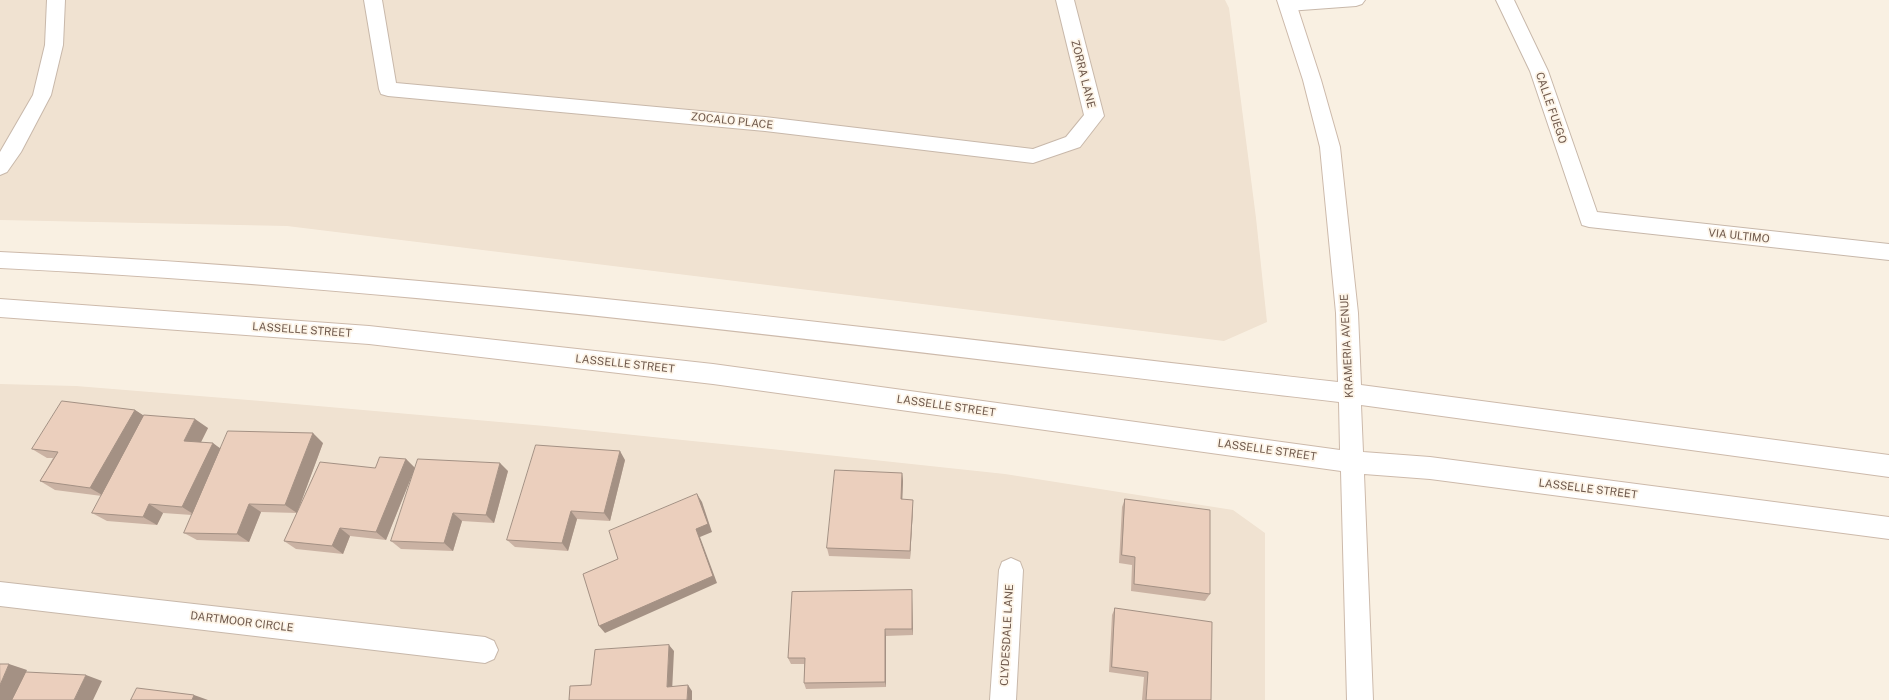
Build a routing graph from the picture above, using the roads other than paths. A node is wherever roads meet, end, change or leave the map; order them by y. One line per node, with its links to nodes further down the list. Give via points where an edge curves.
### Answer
1 (56, 0): 8 (main road, via 54,45 42,95 14,147)
2 (374, 0): 7 (main road, ZOCALO PLACE, via 388,89 765,124 1033,156)
3 (1065, 0): 7 (main road, ZORRA LANE, via 1094,116)
4 (1356, 0): 6 (main road)
5 (1504, 0): 9 (main road, CALLE FUEGO, via 1539,71)
6 (1287, 2): 13 (main road, KRAMERIA AVENUE, via 1330,147 1347,313)
7 (1073, 142)
8 (0, 167)
9 (1589, 219): 10 (main road, VIA ULTIMO)
10 (1889, 252)
11 (0, 260): 13 (main road, via 140,267 424,288)
12 (0, 308): 14 (main road, LASSELLE STREET, via 369,335 690,371)
13 (1349, 394): 14 (main road, KRAMERIA AVENUE); 15 (main road)
14 (1352, 462): 16 (main road, LASSELLE STREET, via 1430,468); 21 (main road, KRAMERIA AVENUE)
15 (1889, 466)
16 (1889, 528)
17 (1011, 570): 20 (main road, CLYDESDALE LANE)
18 (0, 594): 19 (main road, DARTMOOR CIRCLE)
19 (485, 650)
20 (1003, 700)
21 (1360, 700)

